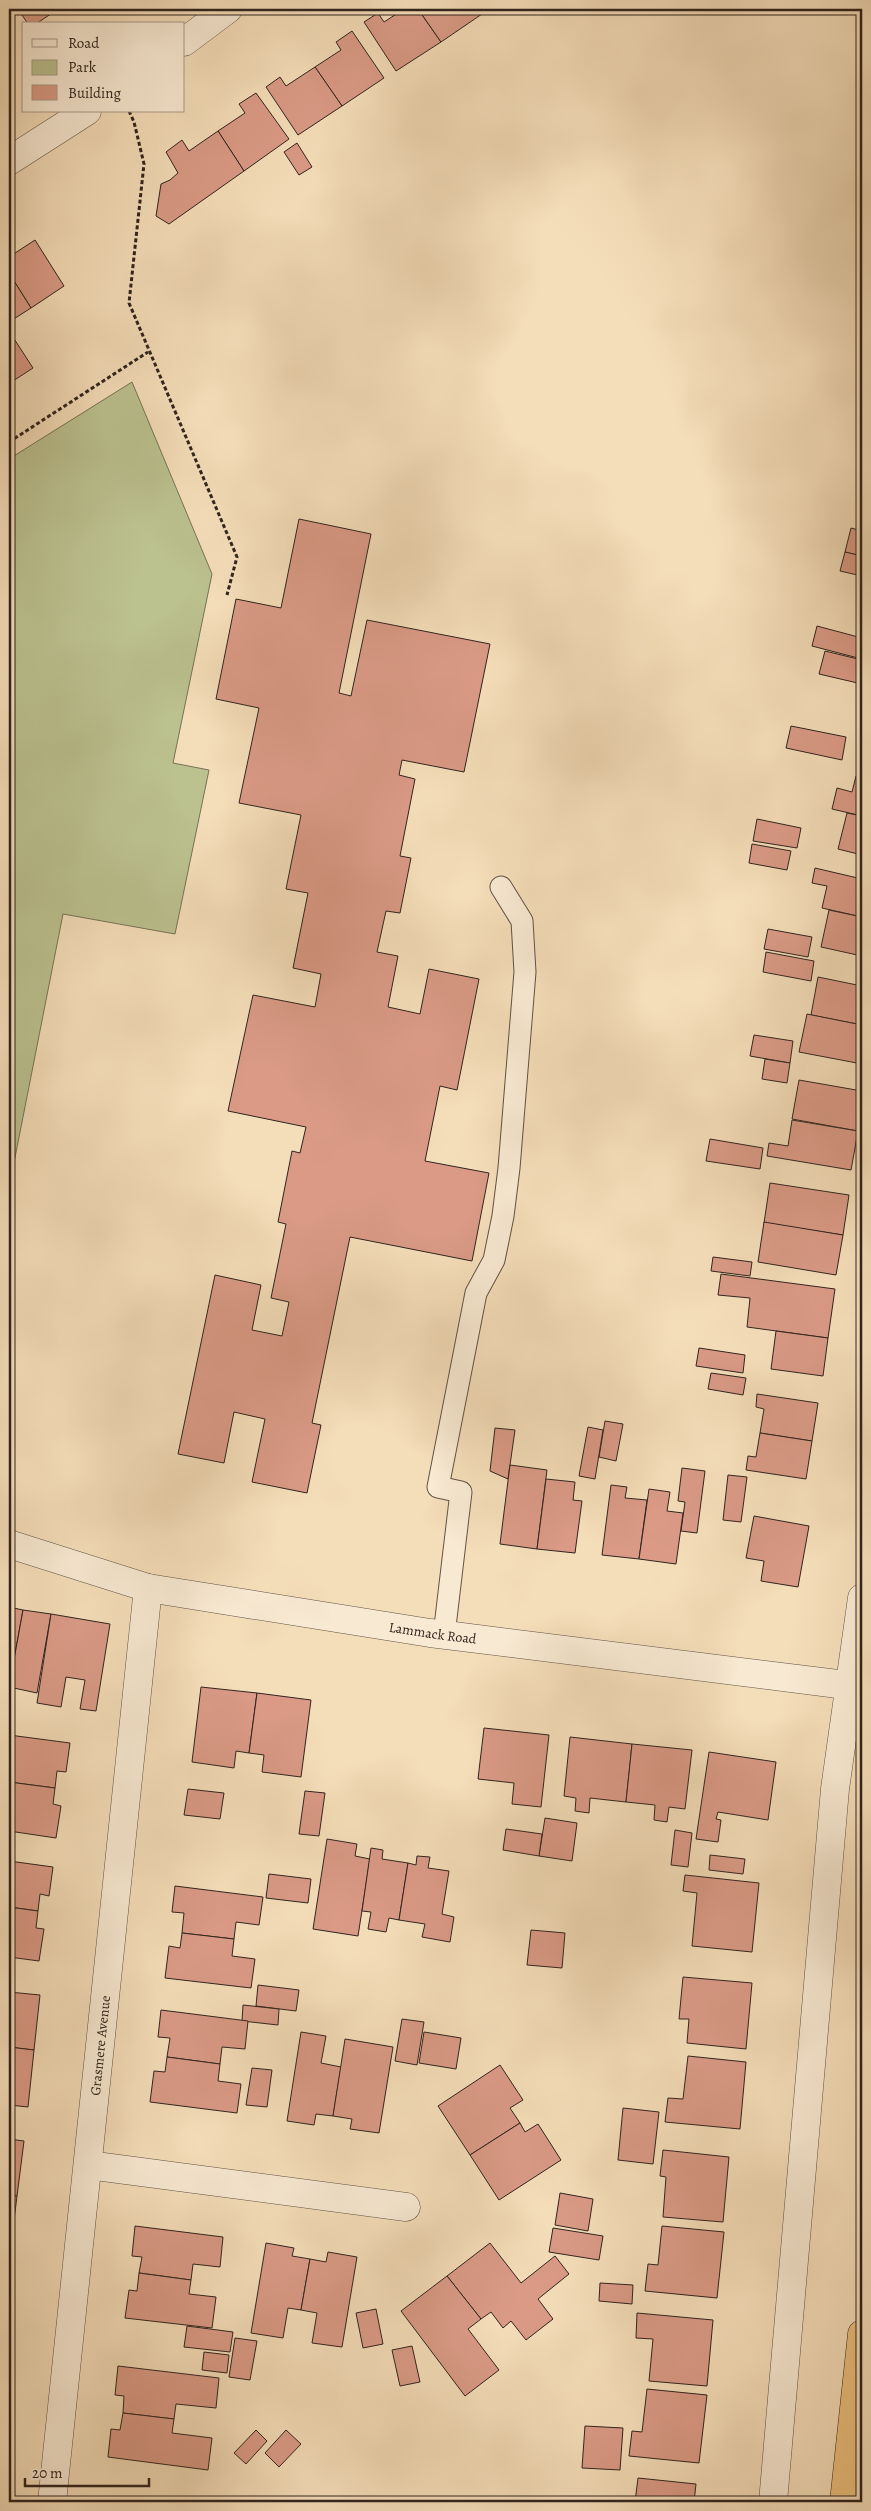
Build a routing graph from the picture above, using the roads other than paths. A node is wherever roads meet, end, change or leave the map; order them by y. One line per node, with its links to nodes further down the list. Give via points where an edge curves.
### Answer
1 (228, 9): 2 (street)
2 (185, 41)
3 (85, 112): 4 (street)
4 (9, 161)
5 (501, 888): 9 (lane, via 522,921 525,972 503,1216 494,1260 476,1293 438,1487 461,1492)
6 (9, 1544): 7 (street, Lammack Road)
7 (148, 1588): 9 (street, Lammack Road); 11 (street, Grasmere Avenue)
8 (862, 1598): 10 (street)
9 (444, 1634): 10 (street, Lammack Road)
10 (856, 1686): 15 (street, via 835,1789)
11 (88, 2165): 12 (street); 14 (street, Grasmere Avenue)
12 (406, 2207)
13 (862, 2334): 16 (highway)
14 (52, 2502)
15 (774, 2502)
16 (844, 2502)

